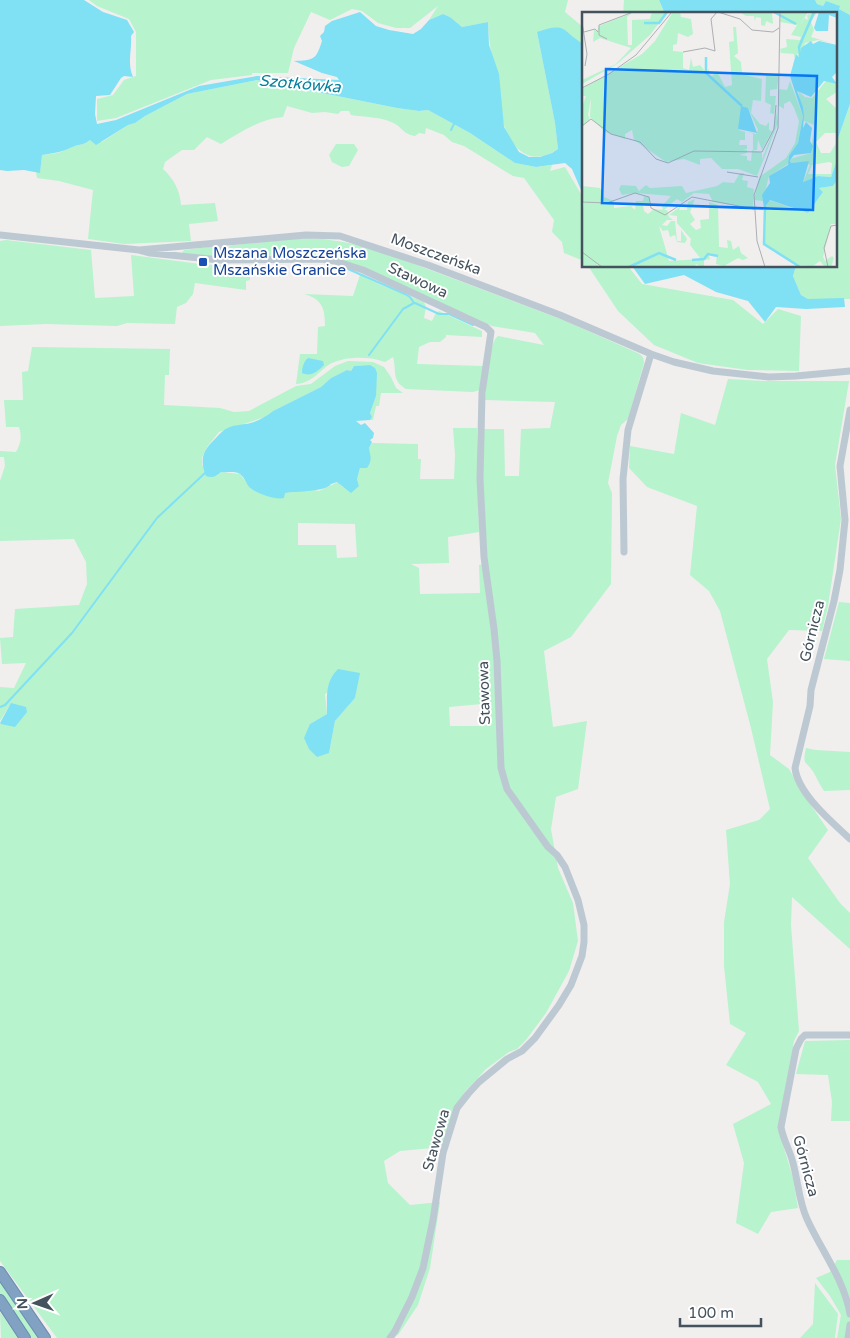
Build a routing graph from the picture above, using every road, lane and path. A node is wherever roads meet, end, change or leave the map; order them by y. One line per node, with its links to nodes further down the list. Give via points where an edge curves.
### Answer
1 (0, 235): 3 (street, Moszczeńska)
2 (222, 243): 3 (street, Moszczeńska); 4 (street); 5 (street, Moszczeńska, via 318,234 350,238 560,315)
3 (139, 250): 4 (street, Stawowa)
4 (226, 260): 17 (street, Stawowa, via 321,259 346,263 491,332 482,393 480,478 484,557 497,661 501,768 507,788 565,867 584,925 582,956 560,1005 535,1038 479,1082 458,1108 443,1153 423,1268)
5 (651, 354): 6 (street, Moszczeńska, via 698,368 769,377); 8 (street, via 628,430 623,479)
6 (850, 371)
7 (850, 410): 9 (street, Górnicza, via 840,466 845,520 840,570 795,768 803,788)
8 (624, 552)
9 (850, 839)
10 (850, 1035): 13 (street, Górnicza, via 814,1034 801,1039 796,1049 782,1127 806,1217 834,1270)
11 (0, 1272): 16 (highway)
12 (0, 1300): 15 (highway)
13 (850, 1314)
14 (850, 1325): 18 (street)
15 (26, 1338)
16 (45, 1338)
17 (390, 1338)
18 (848, 1338)

